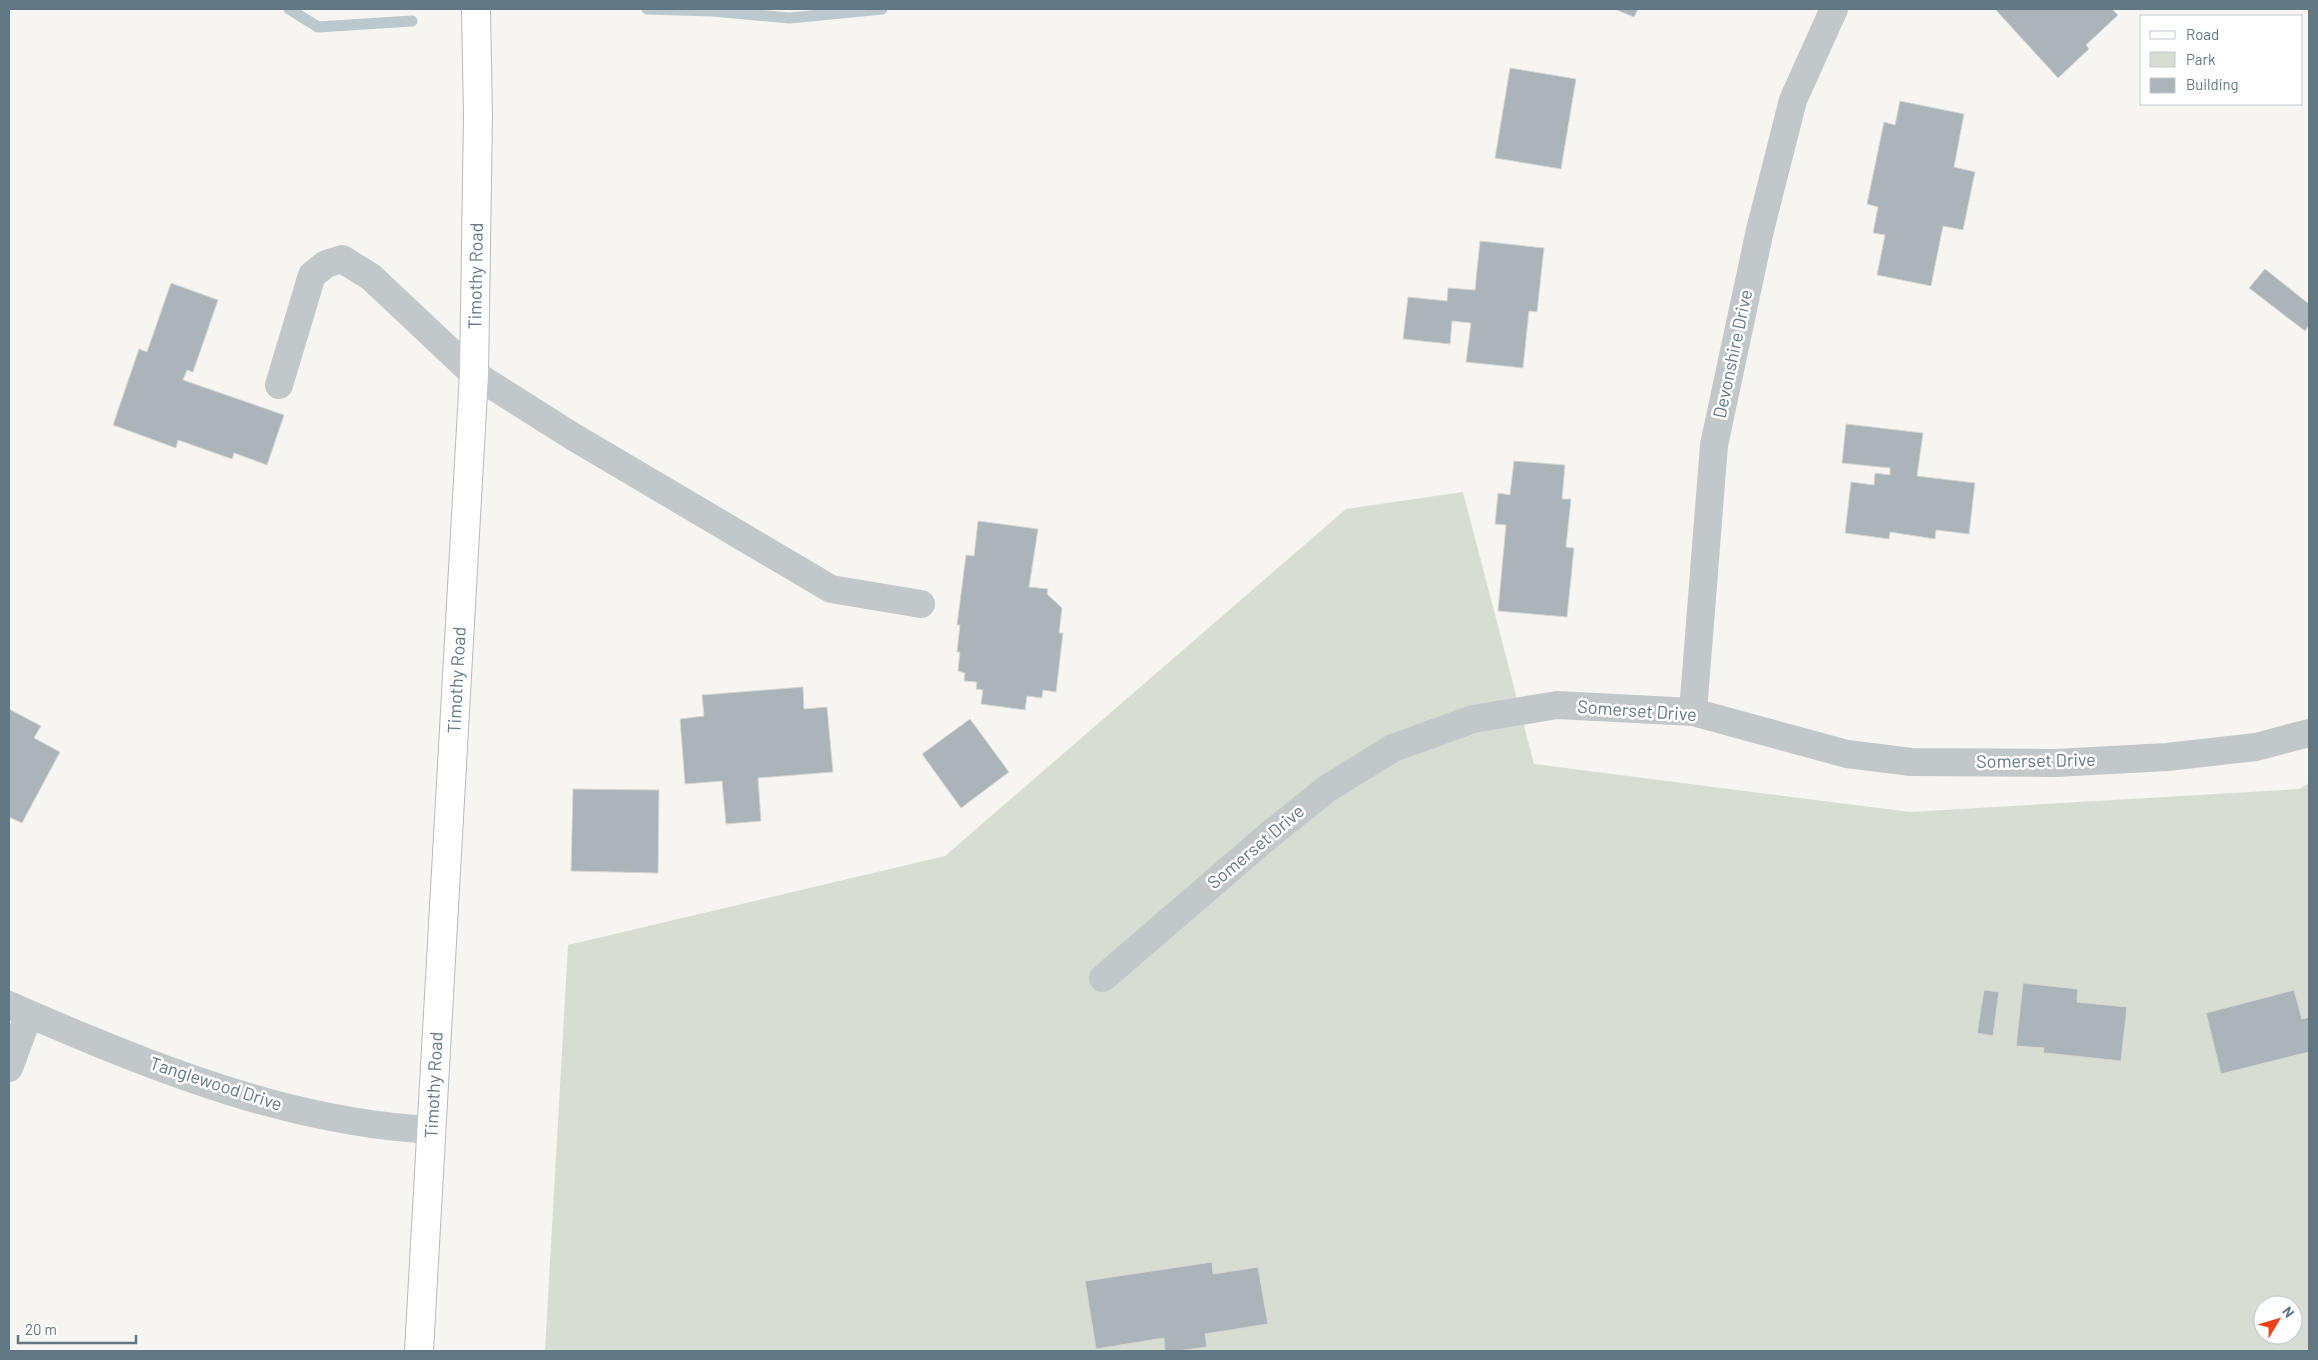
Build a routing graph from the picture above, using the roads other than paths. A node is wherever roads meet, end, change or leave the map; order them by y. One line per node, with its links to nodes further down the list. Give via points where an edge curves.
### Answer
1 (476, 9): 3 (main road, Timothy Road, via 478,116)
2 (1834, 9): 6 (street, Devonshire Drive, via 1793,100 1760,230 1714,445)
3 (474, 374): 4 (street, via 371,277 342,259 326,264 312,275); 5 (street, via 572,436 831,589); 11 (main road, Timothy Road)
4 (279, 385)
5 (921, 604)
6 (1693, 712): 7 (street, Somerset Drive, via 1847,754 1911,762 2056,763 2167,757 2256,747); 8 (street, Somerset Drive, via 1557,705 1473,720 1393,748 1328,788)
7 (2309, 733)
8 (1103, 978)
9 (19, 1009): 10 (street); 11 (street, Tanglewood Drive, via 177,1075 244,1096 384,1126)
10 (9, 1068)
11 (432, 1130): 12 (main road, Timothy Road)
12 (419, 1351)

